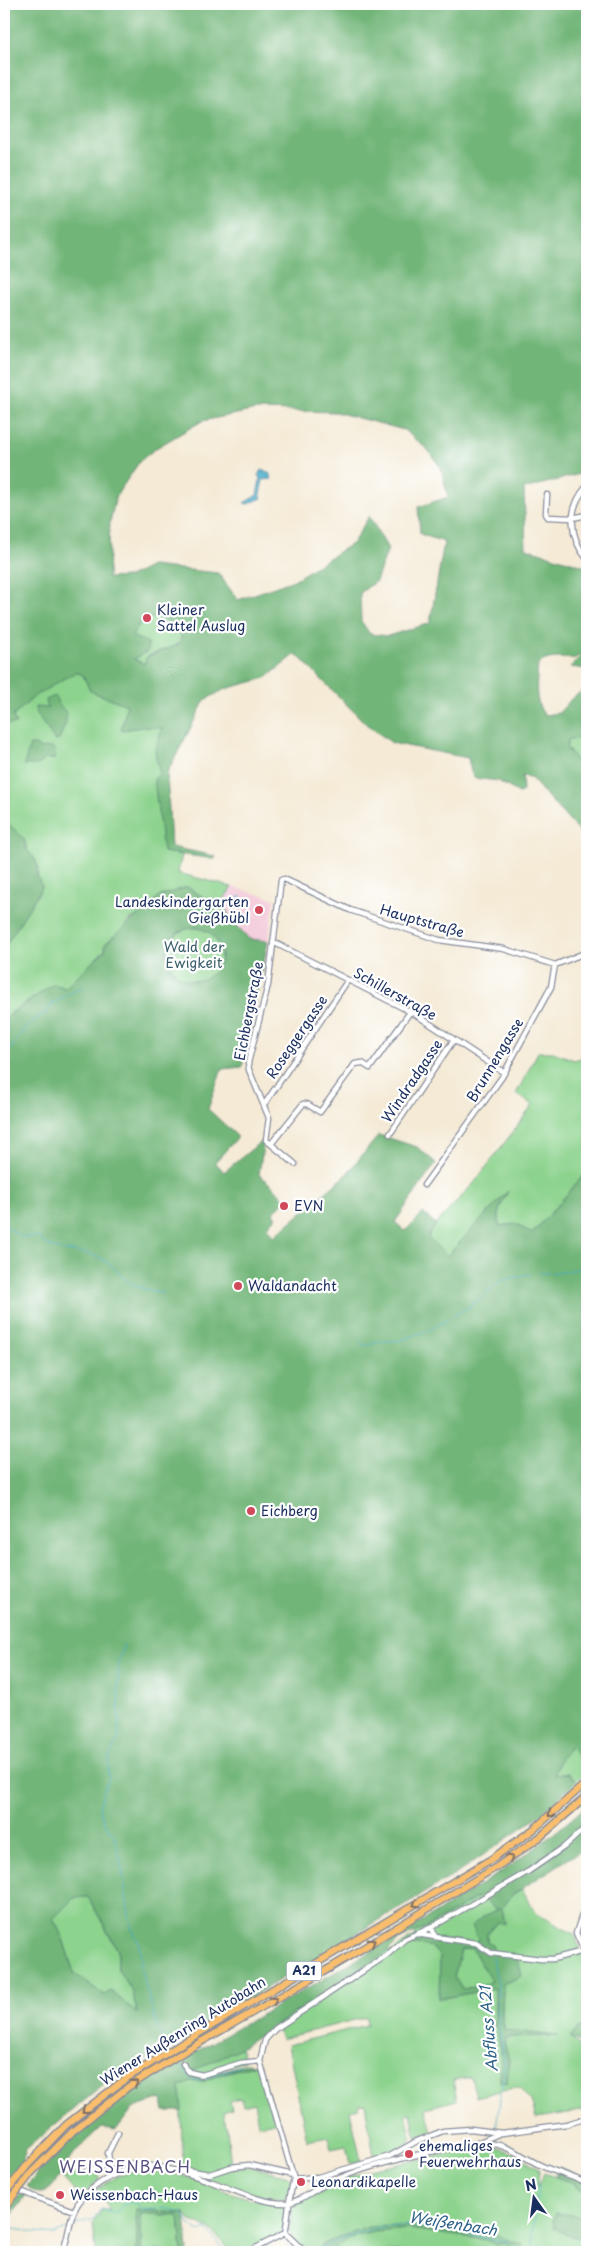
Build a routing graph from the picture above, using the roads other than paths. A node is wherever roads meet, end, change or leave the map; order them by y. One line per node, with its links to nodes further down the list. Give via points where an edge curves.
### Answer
1 (587, 486): 4 (street, via 579,497)
2 (547, 495): 4 (street, via 546,516)
3 (587, 515): 4 (street)
4 (572, 518): 5 (street, via 573,534 579,550)
5 (587, 559)
6 (284, 879): 7 (street, Eichbergstraße, via 279,886); 9 (street, Hauptstraße, via 350,910 415,933 463,945 504,949)
7 (272, 942): 10 (street, Schillerstraße); 14 (street, Eichbergstraße, via 268,985 248,1063)
8 (587, 952): 9 (street)
9 (555, 965): 13 (street, Brunnengasse, via 550,987)
10 (348, 980): 11 (street, Schillerstraße); 14 (street, Roseggergasse)
11 (410, 1012): 12 (street, Schillerstraße); 16 (street, via 370,1068 362,1062 355,1064 320,1112 303,1104)
12 (453, 1040): 13 (street, Schillerstraße); 15 (street, Windradgasse)
13 (503, 1072): 18 (street, Brunnengasse)
14 (264, 1105): 16 (street, Eichbergstraße, via 269,1118 266,1140)
15 (390, 1134)
16 (271, 1144): 17 (street)
17 (295, 1164)
18 (424, 1185)
19 (587, 1782): 42 (highway, Wiener Außenring Autobahn / A21, one-way to 42, bridge, via 534,1829 493,1858 124,2080 66,2125)
20 (587, 1796): 44 (highway, Wiener Außenring Autobahn / A21, one-way to 20, bridge, via 32,2172 72,2131 128,2087 498,1866 540,1837)
21 (587, 1826): 23 (street, via 529,1871)
22 (587, 1900): 26 (street, via 576,1933)
23 (432, 1927): 24 (street); 25 (street)
24 (416, 1934): 25 (street); 27 (street, via 275,2029 265,2040)
25 (436, 1937): 26 (street, via 476,1943 490,1953 541,1959)
26 (586, 1950)
27 (260, 2061): 28 (street, via 241,2063 202,2076 189,2072); 39 (street)
28 (183, 2064)
29 (587, 2118): 31 (street)
30 (118, 2132): 35 (street, via 108,2153)
31 (502, 2133): 32 (street); 33 (street, via 470,2129 443,2132 417,2141)
32 (474, 2145): 34 (street); 41 (street, via 493,2144 512,2150 543,2167)
33 (390, 2156): 34 (street); 39 (street, via 318,2177)
34 (402, 2159): 43 (street, via 355,2172)
35 (114, 2164): 36 (street); 37 (street)
36 (139, 2165): 43 (street, via 196,2177 257,2198); 45 (street, via 96,2186)
37 (87, 2170)
38 (184, 2170): 39 (street, via 210,2174 232,2166 249,2165)
39 (293, 2177): 43 (street)
40 (4, 2182): 45 (street, via 32,2196)
41 (587, 2184)
42 (4, 2194)
43 (289, 2203): 46 (street)
44 (4, 2208)
45 (74, 2210): 48 (street, via 67,2244)
46 (285, 2233): 47 (street); 49 (street)
47 (250, 2251)
48 (62, 2252)
49 (305, 2252)

